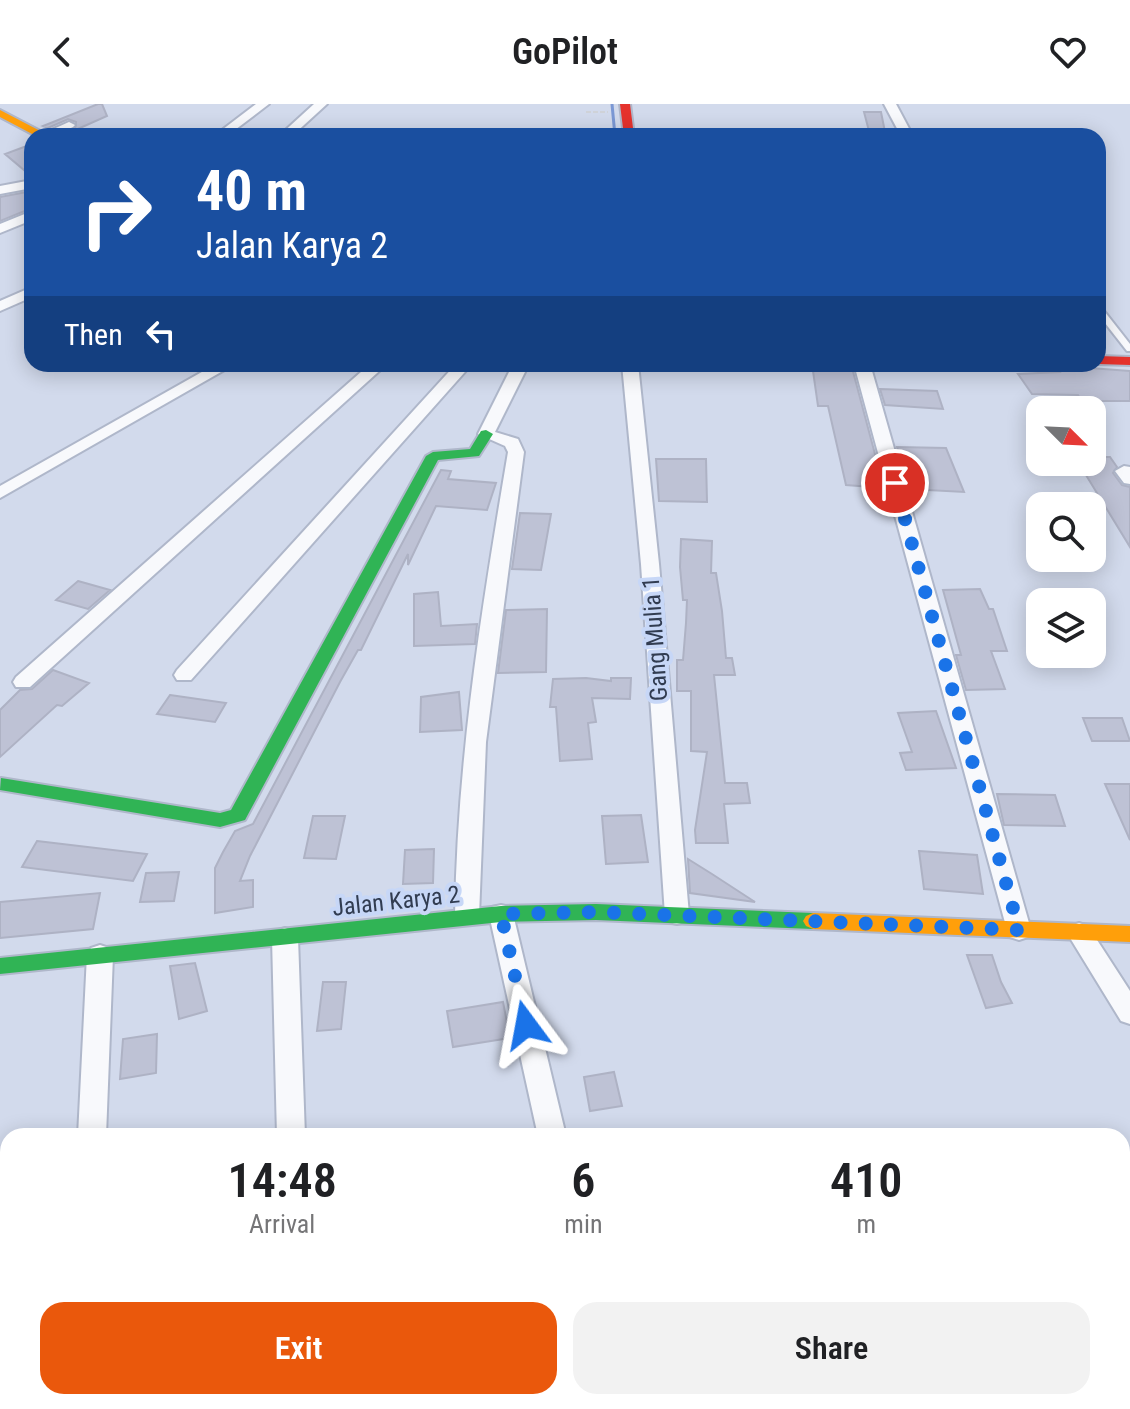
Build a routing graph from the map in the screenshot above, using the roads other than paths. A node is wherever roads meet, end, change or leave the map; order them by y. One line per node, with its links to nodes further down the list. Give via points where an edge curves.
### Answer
1 (263, 104): 9 (street)
2 (321, 104): 10 (street)
3 (890, 104): 12 (street)
4 (617, 108): 11 (street)
5 (4, 118): 7 (street)
6 (69, 125): 8 (street)
7 (26, 128)
8 (62, 128)
9 (231, 128)
10 (294, 128)
11 (626, 128)
12 (903, 128)
13 (24, 186): 14 (street)
14 (0, 190)
15 (24, 218): 16 (street)
16 (0, 229)
17 (24, 295): 18 (street)
18 (0, 307)
19 (1106, 319): 20 (lane)
20 (1130, 349)
21 (1106, 360): 22 (street)
22 (1130, 361)
23 (213, 372): 30 (street)
24 (370, 372): 32 (street)
25 (457, 372): 31 (street)
26 (517, 372): 29 (street)
27 (631, 372): 35 (street, Gang Mulia 1)
28 (864, 372): 37 (street)
29 (486, 434): 33 (street, via 474,453 433,456 238,815 220,820); 36 (street, via 512,443 516,452 475,716)
30 (0, 493)
31 (184, 675)
32 (23, 682)
33 (1, 784)
34 (501, 914): 35 (street, Jalan Karya 2); 36 (street, Jalan Karya 2); 46 (street)
35 (677, 915): 37 (street, Jalan Karya 2)
36 (467, 916): 40 (street, Jalan Karya 2)
37 (1019, 930): 38 (street, Jalan Karya 2)
38 (1079, 933): 39 (street, Jalan Karya 2); 43 (street)
39 (1130, 934)
40 (285, 938): 41 (street, Jalan Karya 2); 45 (street)
41 (100, 955): 42 (street, Jalan Karya 2); 44 (street)
42 (0, 966)
43 (1130, 1013)
44 (92, 1128)
45 (291, 1128)
46 (550, 1128)

